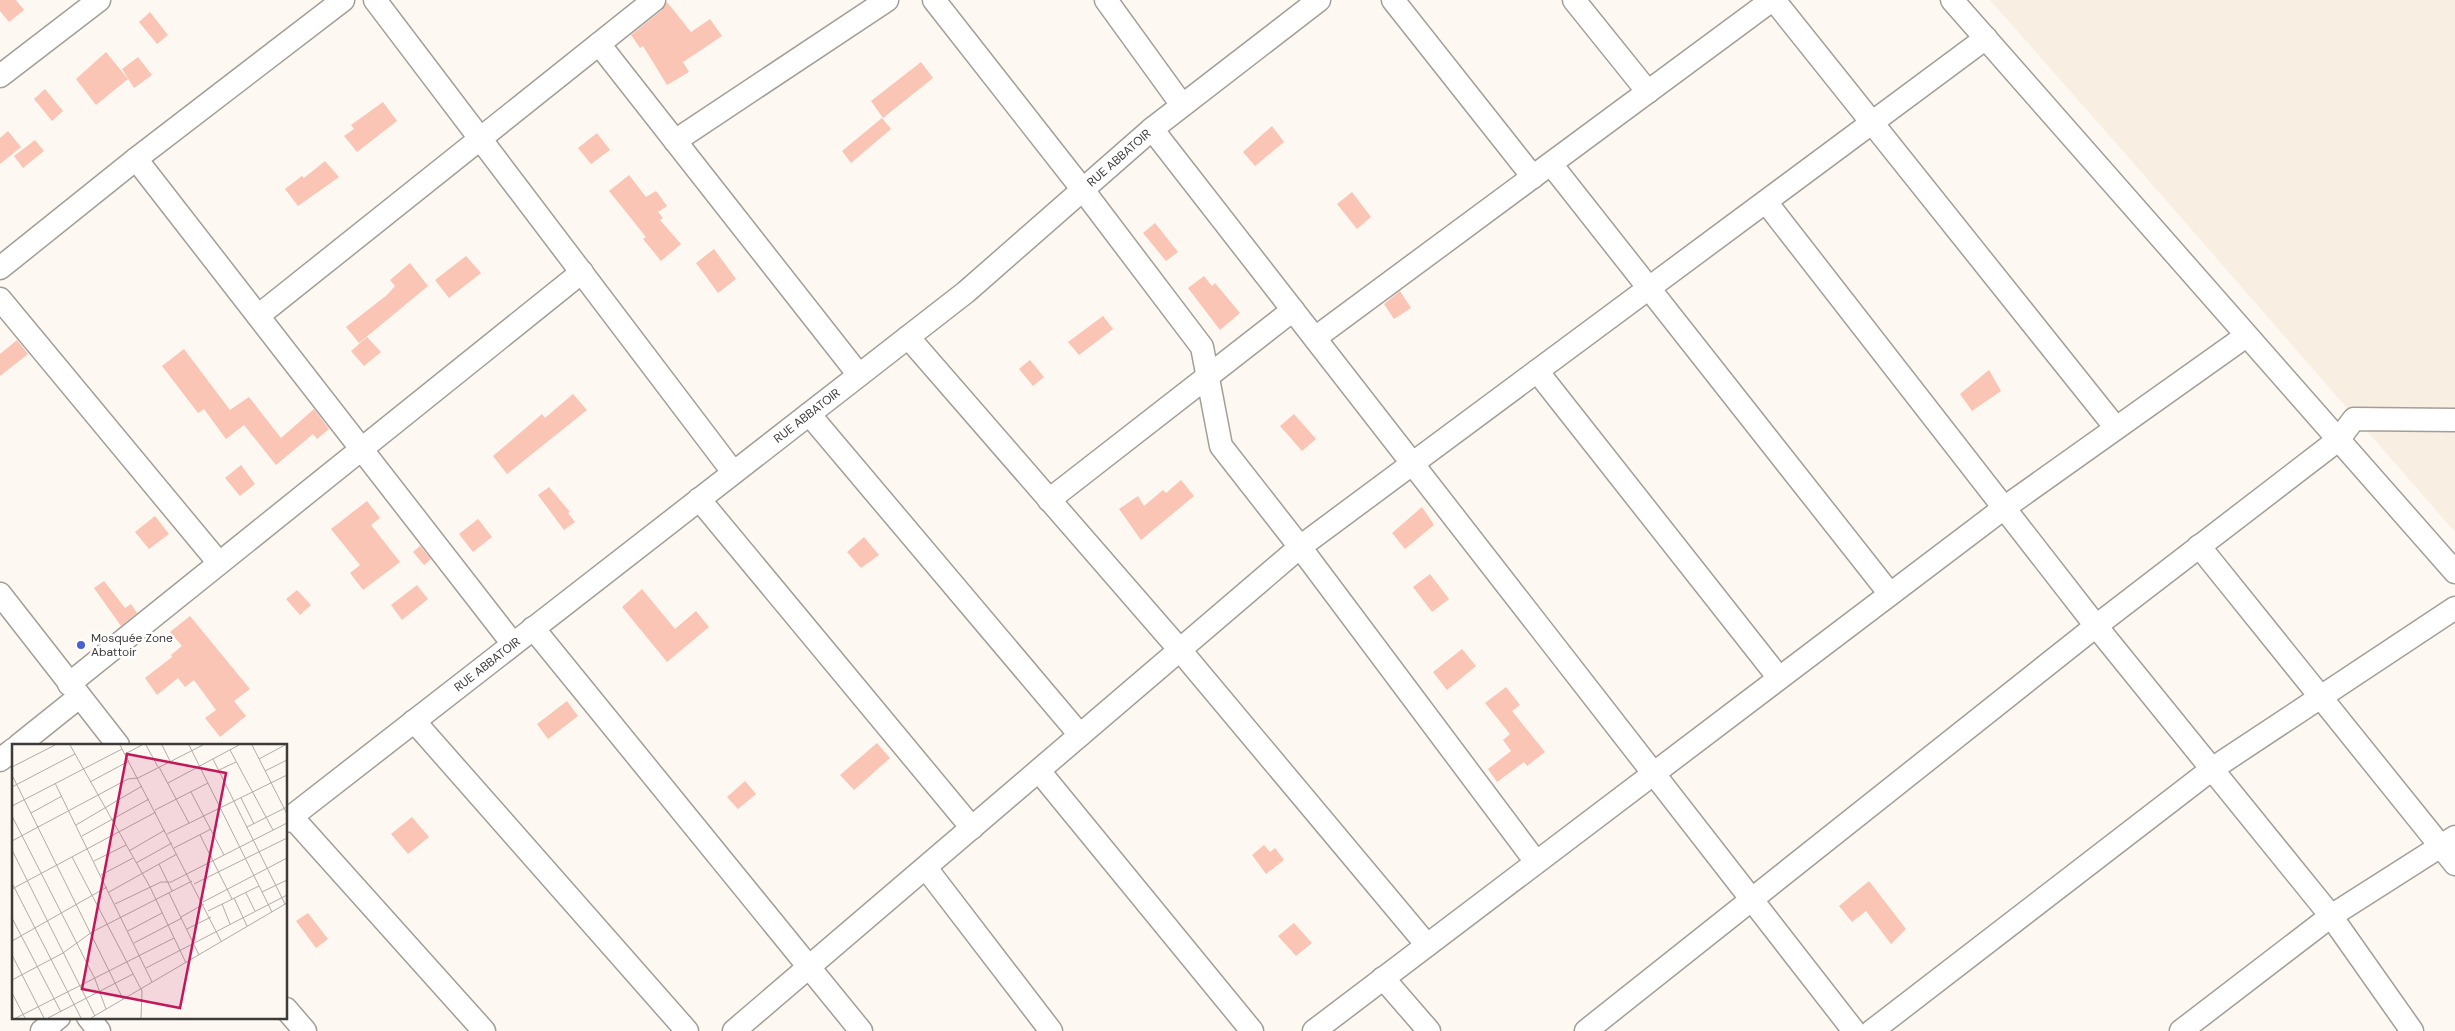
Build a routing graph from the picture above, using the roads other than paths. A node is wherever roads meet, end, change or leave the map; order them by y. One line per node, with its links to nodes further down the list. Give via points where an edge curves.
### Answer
1 (99, 0): 15 (street)
2 (343, 0): 22 (street)
3 (375, 0): 20 (street)
4 (654, 0): 14 (street)
5 (886, 0): 21 (street)
6 (934, 0): 25 (street)
7 (1106, 0): 17 (street)
8 (1318, 0): 17 (street, RUE ABBATOIR)
9 (1393, 0): 24 (street)
10 (1574, 0): 16 (street)
11 (1773, 0): 16 (street); 18 (street)
12 (1952, 0): 13 (street)
13 (1986, 38): 18 (street); 33 (street)
14 (599, 44): 20 (street); 21 (street)
15 (0, 76)
16 (1648, 92): 23 (street)
17 (1182, 105): 19 (street, RUE ABBATOIR)
18 (1872, 123): 26 (street); 41 (street)
19 (1152, 129): 25 (street, RUE ABBATOIR); 31 (street)
20 (480, 139): 28 (street); 32 (street)
21 (675, 140): 37 (street)
22 (136, 159): 27 (street); 32 (street)
23 (1551, 164): 24 (street); 29 (street)
24 (1533, 177): 35 (street)
25 (1083, 190): 34 (street, RUE ABBATOIR, via 966,292); 38 (street, via 1202,347)
26 (1766, 202): 29 (street); 48 (street)
27 (0, 268)
28 (582, 272): 43 (street); 45 (street)
29 (1649, 288): 36 (street); 54 (street)
30 (0, 299): 51 (street)
31 (1293, 310): 35 (street); 38 (street)
32 (258, 316): 43 (street)
33 (2246, 336): 41 (street); 42 (street)
34 (908, 337): 37 (street, RUE ABBATOIR); 47 (street)
35 (1315, 338): 44 (street)
36 (1537, 371): 44 (street); 60 (street)
37 (859, 375): 39 (street, RUE ABBATOIR)
38 (1208, 376): 47 (street); 50 (street, via 1221,446)
39 (809, 414): 45 (street, RUE ABBATOIR); 64 (street)
40 (2455, 420): 42 (street, via 2354,419)
41 (2116, 428): 48 (street)
42 (2338, 440): 49 (street); 52 (street)
43 (362, 449): 51 (street); 58 (street)
44 (1412, 464): 50 (street); 71 (street)
45 (733, 472): 46 (street, RUE ABBATOIR)
46 (699, 499): 57 (street, RUE ABBATOIR); 73 (street)
47 (1049, 500): 59 (street)
48 (2004, 508): 54 (street); 56 (street)
49 (2199, 546): 56 (street); 62 (street)
50 (1300, 547): 59 (street); 75 (street)
51 (219, 563): 61 (street)
52 (2455, 572)
53 (0, 594): 61 (street)
54 (1890, 594): 60 (street)
55 (2455, 608): 62 (street)
56 (2096, 626): 69 (street); 78 (street)
57 (533, 628): 58 (street, RUE ABBATOIR); 81 (street)
58 (513, 644): 63 (street, RUE ABBATOIR)
59 (1180, 650): 64 (street); 80 (street)
60 (1779, 678): 71 (street)
61 (74, 690): 65 (street); 66 (street)
62 (2320, 696): 69 (street); 74 (street)
63 (414, 721): 72 (street, RUE ABBATOIR); 90 (street)
64 (1080, 736): 70 (street)
65 (20, 744)
66 (117, 744)
67 (12, 751): 68 (street)
68 (0, 760)
69 (2212, 770): 79 (street); 99 (street)
70 (1039, 771): 73 (street); 94 (street)
71 (1653, 773): 75 (street); 78 (street)
72 (289, 819): 89 (street)
73 (972, 828): 77 (street)
74 (2448, 841): 76 (street); 79 (street)
75 (1536, 862): 80 (street)
76 (2455, 864)
77 (926, 868): 81 (street); 93 (street)
78 (1752, 899): 97 (street); 98 (street)
79 (2331, 916): 100 (street); 101 (street)
80 (1427, 945): 82 (street)
81 (809, 968): 91 (street); 92 (street)
82 (1383, 978): 95 (street); 96 (street)
83 (288, 1011): 88 (street)
84 (58, 1018): 86 (street)
85 (89, 1018): 87 (street)
86 (42, 1031)
87 (99, 1031)
88 (305, 1031)
89 (484, 1031)
90 (687, 1031)
91 (734, 1031)
92 (861, 1031)
93 (1051, 1031)
94 (1252, 1031)
95 (1314, 1031)
96 (1428, 1031)
97 (1586, 1031)
98 (1854, 1031)
99 (1872, 1031)
100 (2181, 1031)
101 (2412, 1031)

